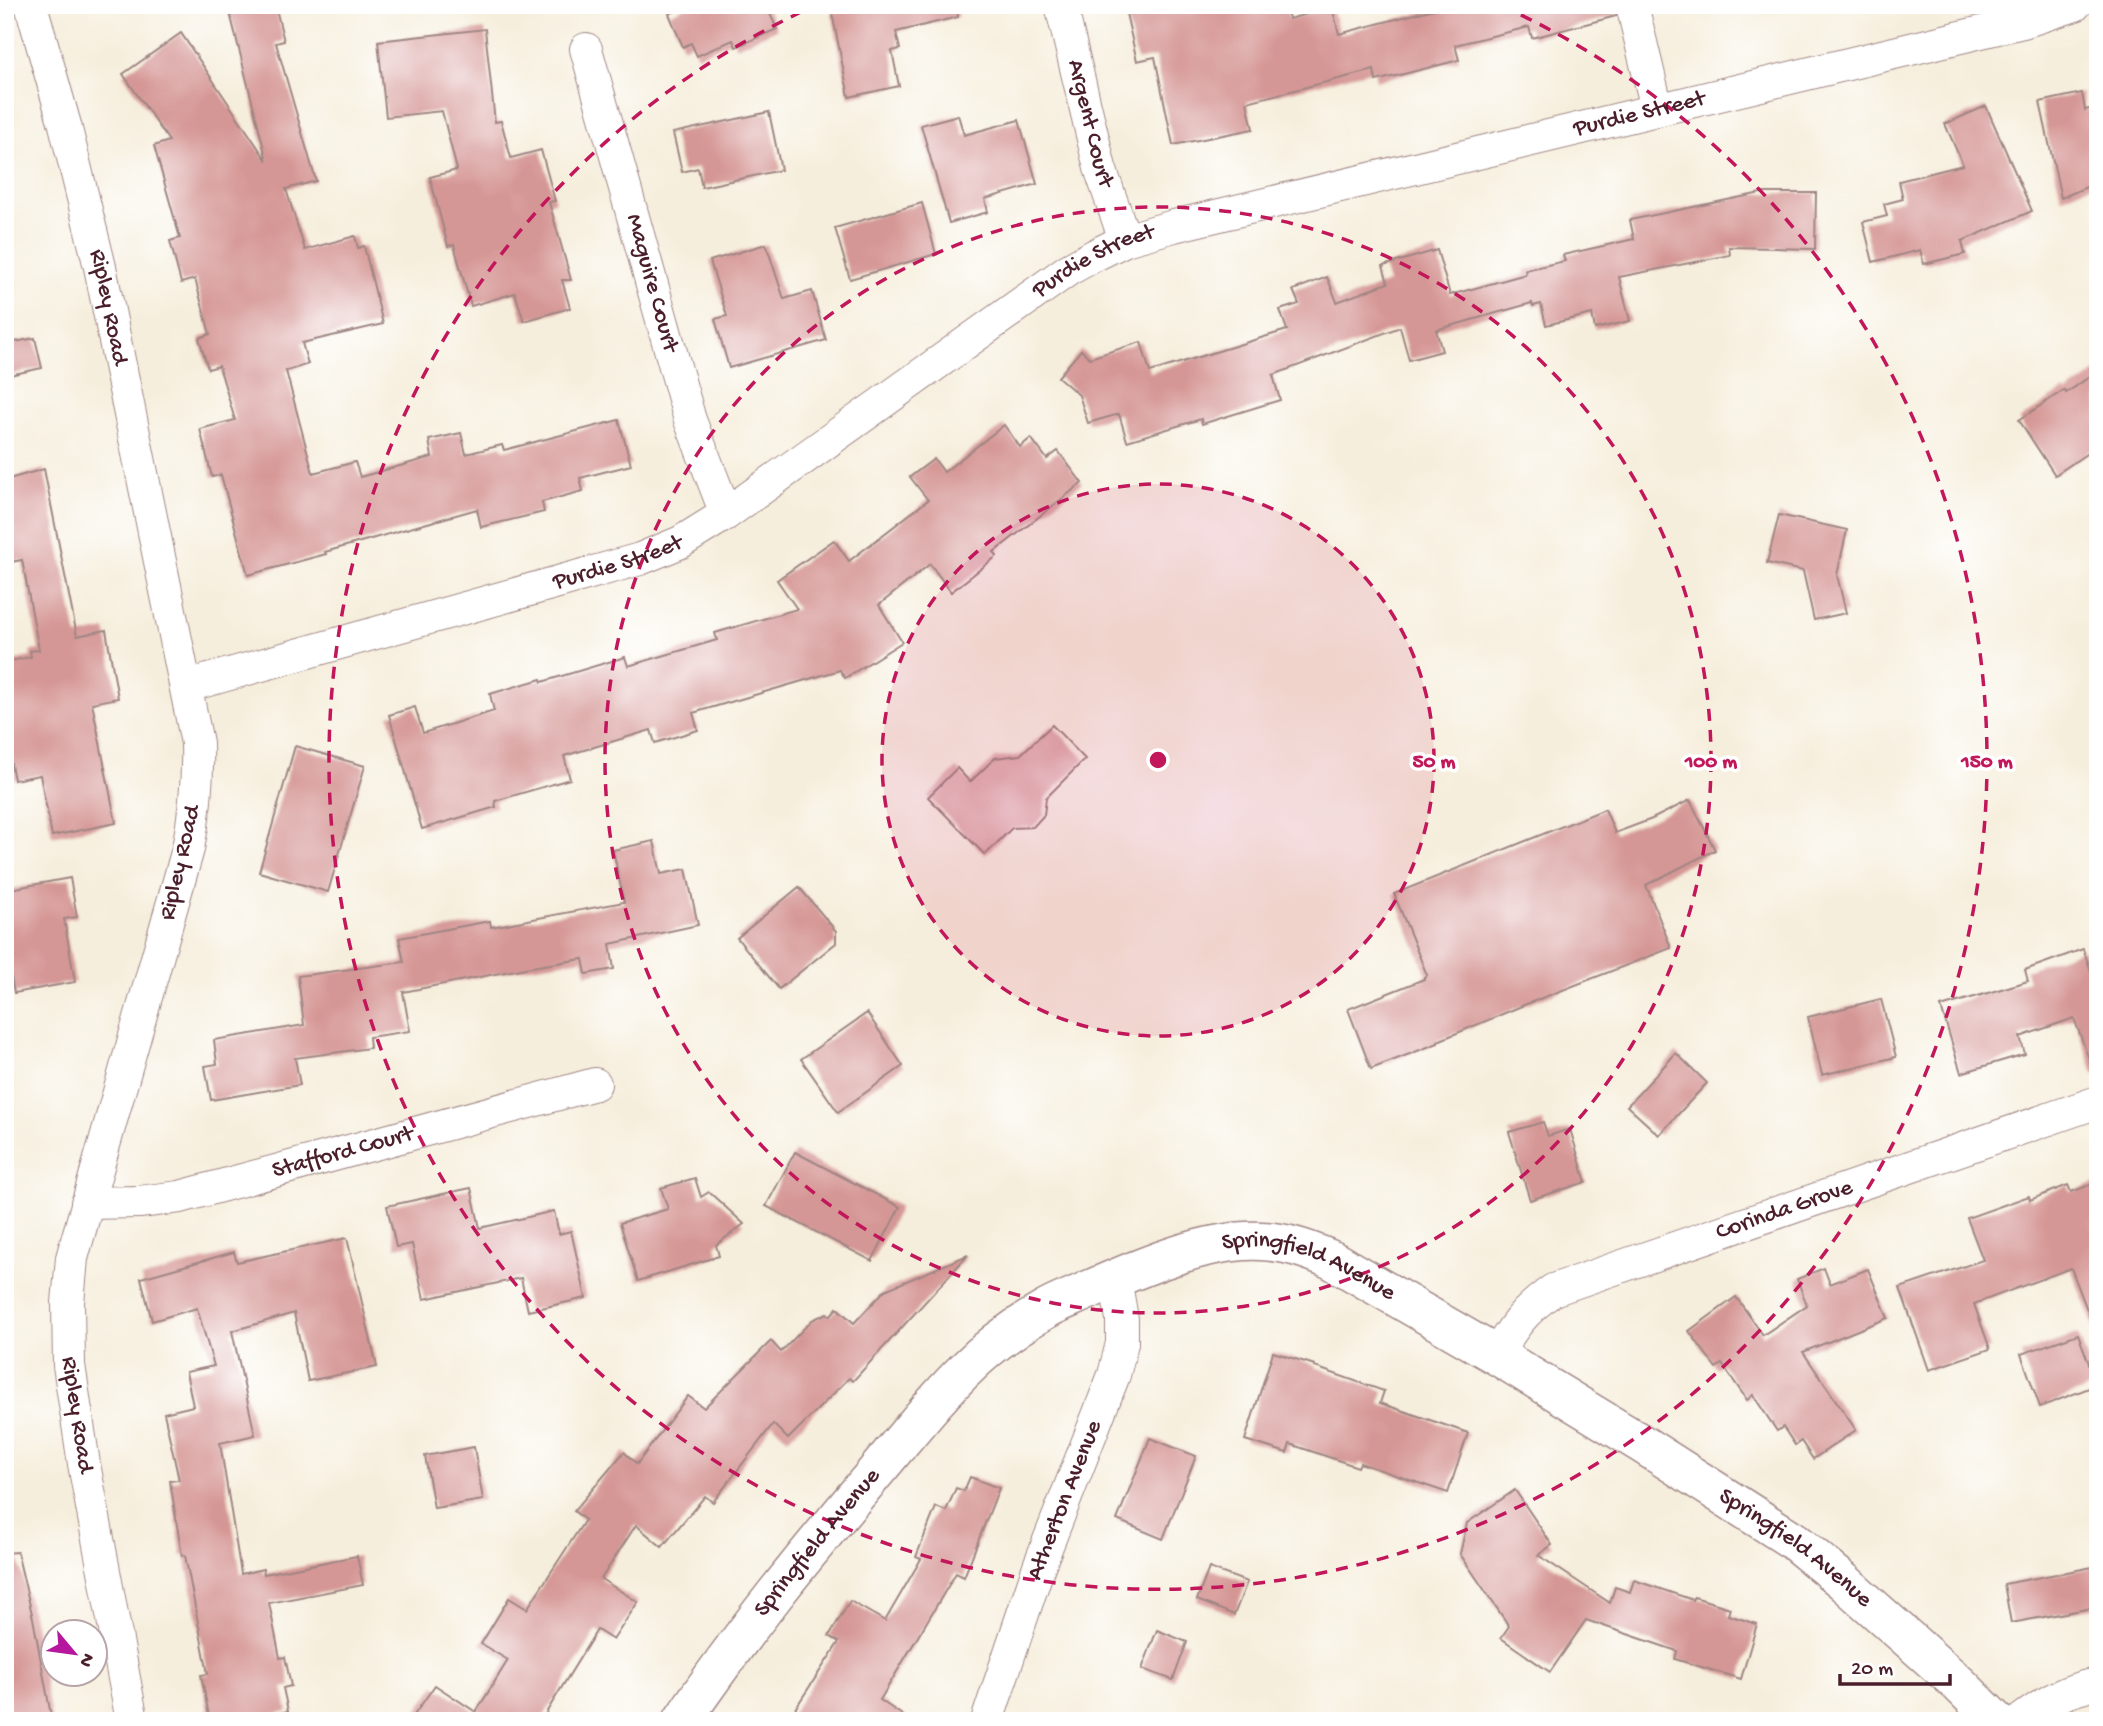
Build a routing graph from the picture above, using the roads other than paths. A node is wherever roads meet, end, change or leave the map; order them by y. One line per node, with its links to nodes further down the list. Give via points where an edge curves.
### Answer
1 (31, 5): 9 (street, Ripley Road, via 100,267)
2 (1061, 5): 7 (street, Argent Court, via 1100,168)
3 (1632, 5): 6 (street)
4 (2075, 5): 6 (street, Purdie Street, via 2022,22)
5 (586, 49): 8 (street, Maguire Court, via 691,420)
6 (1657, 110): 7 (street, Purdie Street)
7 (1125, 240): 8 (street, Purdie Street, via 1068,271)
8 (726, 514): 9 (street, Purdie Street, via 681,542 640,559)
9 (187, 686): 12 (street, Ripley Road, via 197,743 193,826)
10 (595, 1084): 12 (street, Stafford Court, via 180,1198)
11 (2098, 1102): 14 (street, Corinda Grove, via 1553,1290 1527,1309)
12 (87, 1203): 16 (street, Ripley Road, via 72,1258 69,1365)
13 (1115, 1278): 14 (street, Springfield Avenue, via 1190,1251 1235,1242 1281,1242 1332,1260); 17 (street, Springfield Avenue, via 1045,1310 965,1370 824,1532); 18 (street, Atherton Avenue, via 1122,1343 1114,1375 1040,1566)
14 (1496, 1355): 19 (street, Springfield Avenue, via 1794,1541)
15 (2098, 1684): 20 (street, via 2057,1695)
16 (132, 1721)
17 (682, 1721)
18 (987, 1721)
19 (1996, 1721)
20 (2020, 1721)

